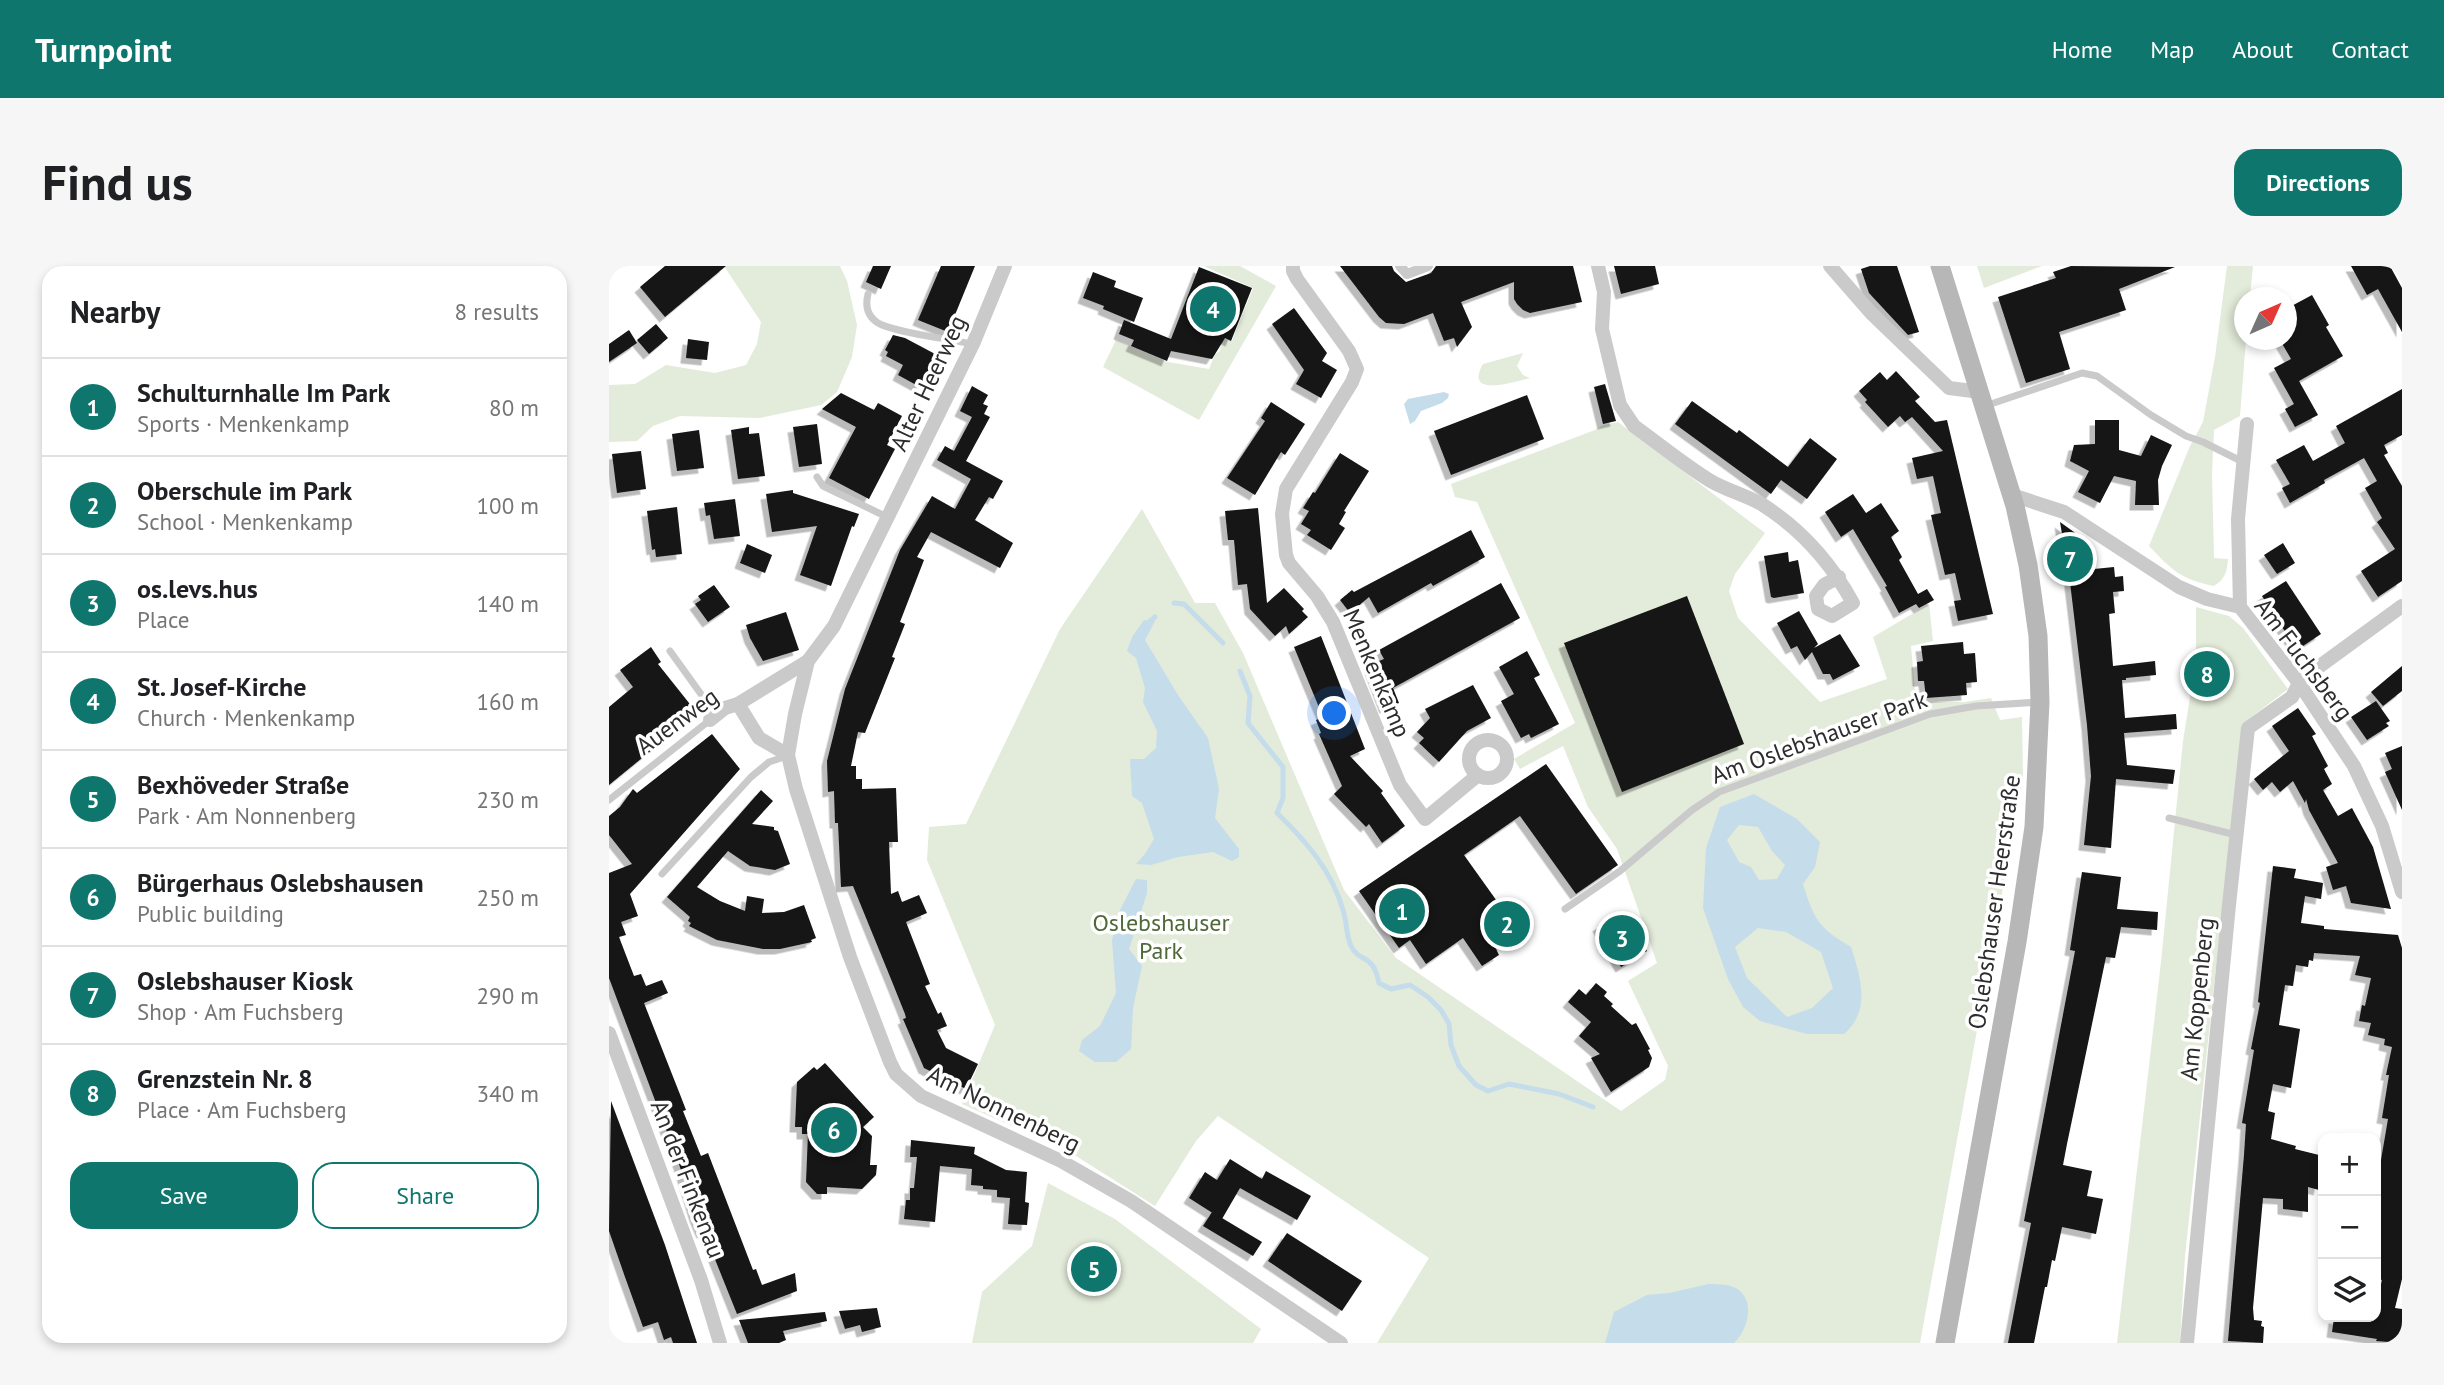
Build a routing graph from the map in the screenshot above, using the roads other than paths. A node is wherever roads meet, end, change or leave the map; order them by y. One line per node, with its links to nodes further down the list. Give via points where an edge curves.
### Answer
1 (1005, 266): 9 (street, Alter Heerweg)
2 (1293, 266): 26 (street, Menkenkamp, via 1357,369 1286,489 1282,514 1286,555 1333,622 1400,785 1425,819)
3 (1400, 266): 4 (street, via 1406,274)
4 (1428, 266)
5 (1598, 266): 16 (street, via 1604,292 1602,329 1626,416 1710,481 1761,504 1797,529)
6 (1830, 266): 10 (street, via 1949,388)
7 (1940, 266): 10 (main road, Oslebshauser Heerstraße)
8 (868, 294): 9 (lane, via 865,304 880,324)
9 (973, 344): 15 (street, Alter Heerweg)
10 (1982, 399): 12 (lane, via 2082,373 2097,376 2186,436); 14 (main road, Oslebshauser Heerstraße)
11 (2247, 424): 12 (street)
12 (2243, 463): 18 (street, via 2238,519)
13 (817, 477): 15 (lane, via 823,486)
14 (2013, 495): 18 (street, Am Fuchsberg, via 2064,512 2179,587); 22 (main road, Oslebshauser Heerstraße, via 2038,636)
15 (888, 517): 20 (street, Alter Heerweg, via 834,626)
16 (1839, 577)
17 (2402, 606): 21 (street, Am Koppenberg)
18 (2240, 607): 21 (street, Am Fuchsberg)
19 (670, 651): 24 (lane)
20 (808, 661): 23 (street, Alter Heerweg); 25 (street, Alter Heerweg)
21 (2299, 683): 29 (street, Am Koppenberg, via 2292,697 2248,728); 31 (street, Am Fuchsberg, via 2354,766 2382,826)
22 (2040, 702): 32 (lane, Am Oslebshauser Park, via 1930,713 1719,792); 36 (main road, Oslebshauser Heerstraße, via 2034,827 2019,929)
23 (738, 705): 24 (street, Auenweg); 25 (street, via 758,738)
24 (713, 717): 27 (lane, Auenweg)
25 (788, 755): 30 (lane, via 769,762 751,777); 35 (street, Am Nonnenberg, via 853,966 890,1062 905,1083 921,1096 1061,1161 1131,1201)
26 (1478, 775)
27 (609, 800)
28 (2169, 818): 29 (lane)
29 (2237, 835): 37 (street, Am Koppenberg)
30 (662, 874)
31 (2402, 892)
32 (1565, 909)
33 (609, 1033): 34 (street, An der Finkenau)
34 (720, 1343)
35 (1341, 1343)
36 (1945, 1343)
37 (2187, 1343)

